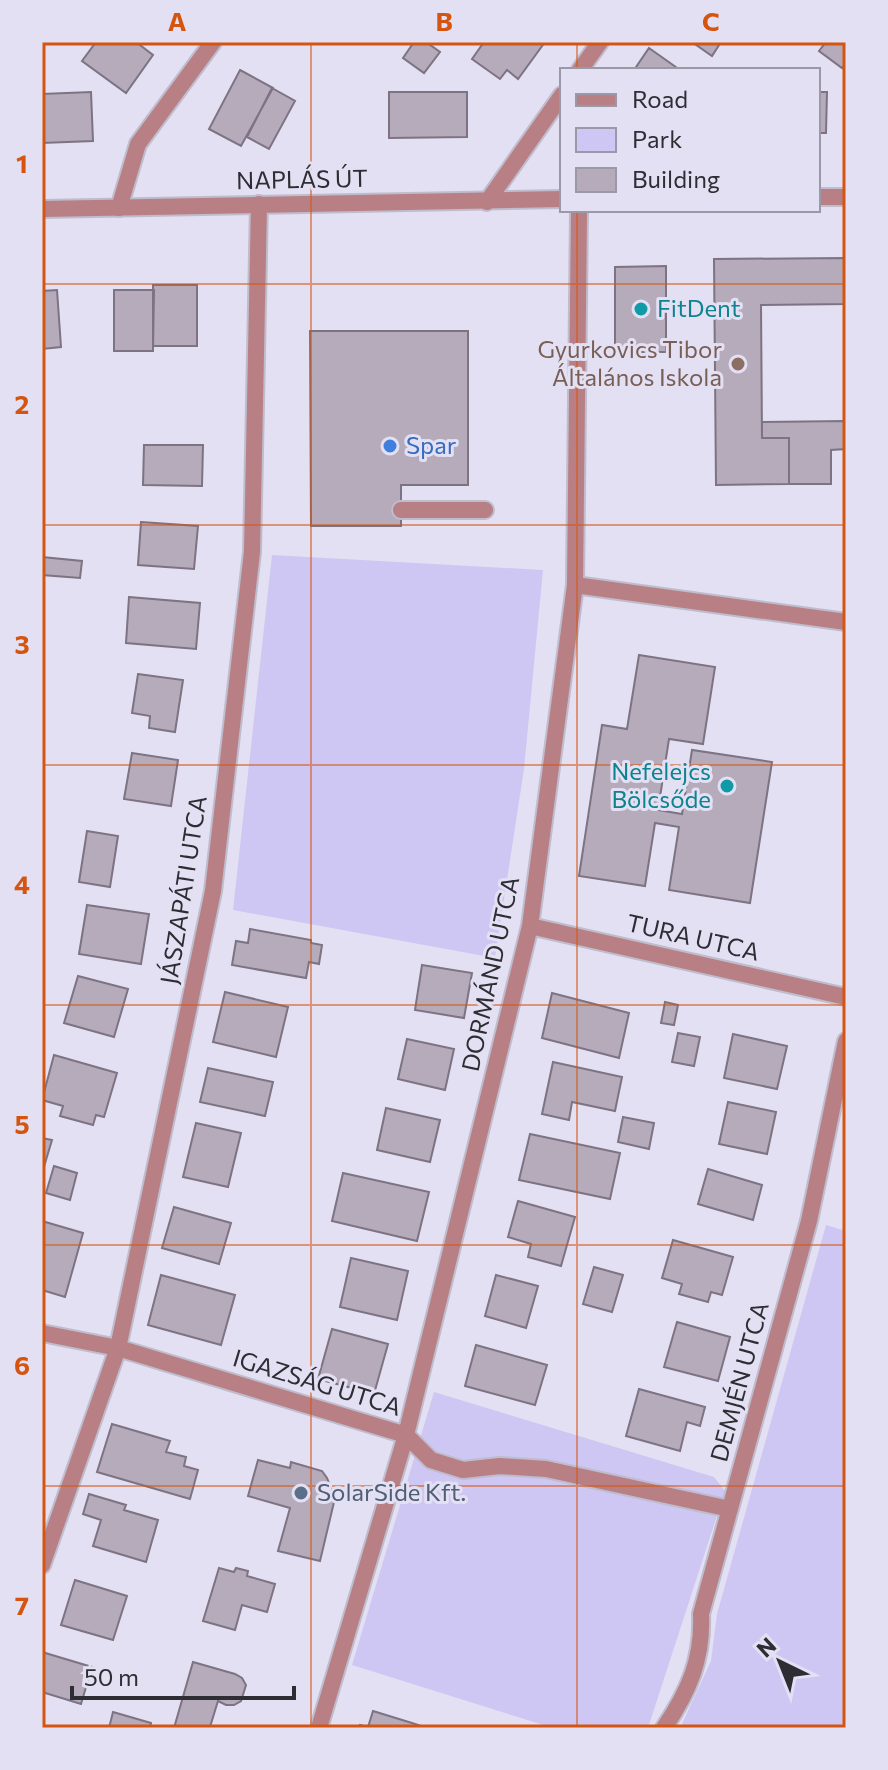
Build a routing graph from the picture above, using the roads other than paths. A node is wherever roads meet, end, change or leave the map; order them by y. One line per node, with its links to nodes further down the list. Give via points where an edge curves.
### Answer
1 (213, 42): 10 (street, via 138,144)
2 (600, 42): 3 (street)
3 (581, 68)
4 (560, 98): 8 (street)
5 (820, 197): 6 (street)
6 (846, 197)
7 (560, 199): 8 (street, NAPLÁS ÚT)
8 (487, 202): 9 (street, NAPLÁS ÚT)
9 (259, 204): 10 (street, NAPLÁS ÚT); 21 (street, JÁSZAPÁTI UTCA, via 252,552 213,891)
10 (119, 208): 11 (street, NAPLÁS ÚT)
11 (42, 209)
12 (579, 212): 15 (street, DORMÁND UTCA)
13 (401, 510): 14 (street)
14 (485, 510)
15 (575, 585): 16 (street); 17 (street, DORMÁND UTCA)
16 (846, 622)
17 (530, 926): 18 (street, TURA UTCA); 22 (street, DORMÁND UTCA)
18 (846, 997)
19 (846, 1041): 23 (street, DEMJÉN UTCA, via 809,1221)
20 (42, 1333): 21 (street, IGAZSÁG UTCA)
21 (118, 1348): 22 (street, IGAZSÁG UTCA); 24 (street, JÁSZAPÁTI UTCA)
22 (406, 1435): 23 (street, IGAZSÁG UTCA, via 431,1460 463,1470 546,1469); 25 (street, DORMÁND UTCA)
23 (730, 1509): 26 (street, DEMJÉN UTCA, via 701,1614 702,1640 694,1673)
24 (42, 1565)
25 (319, 1728)
26 (664, 1728)

